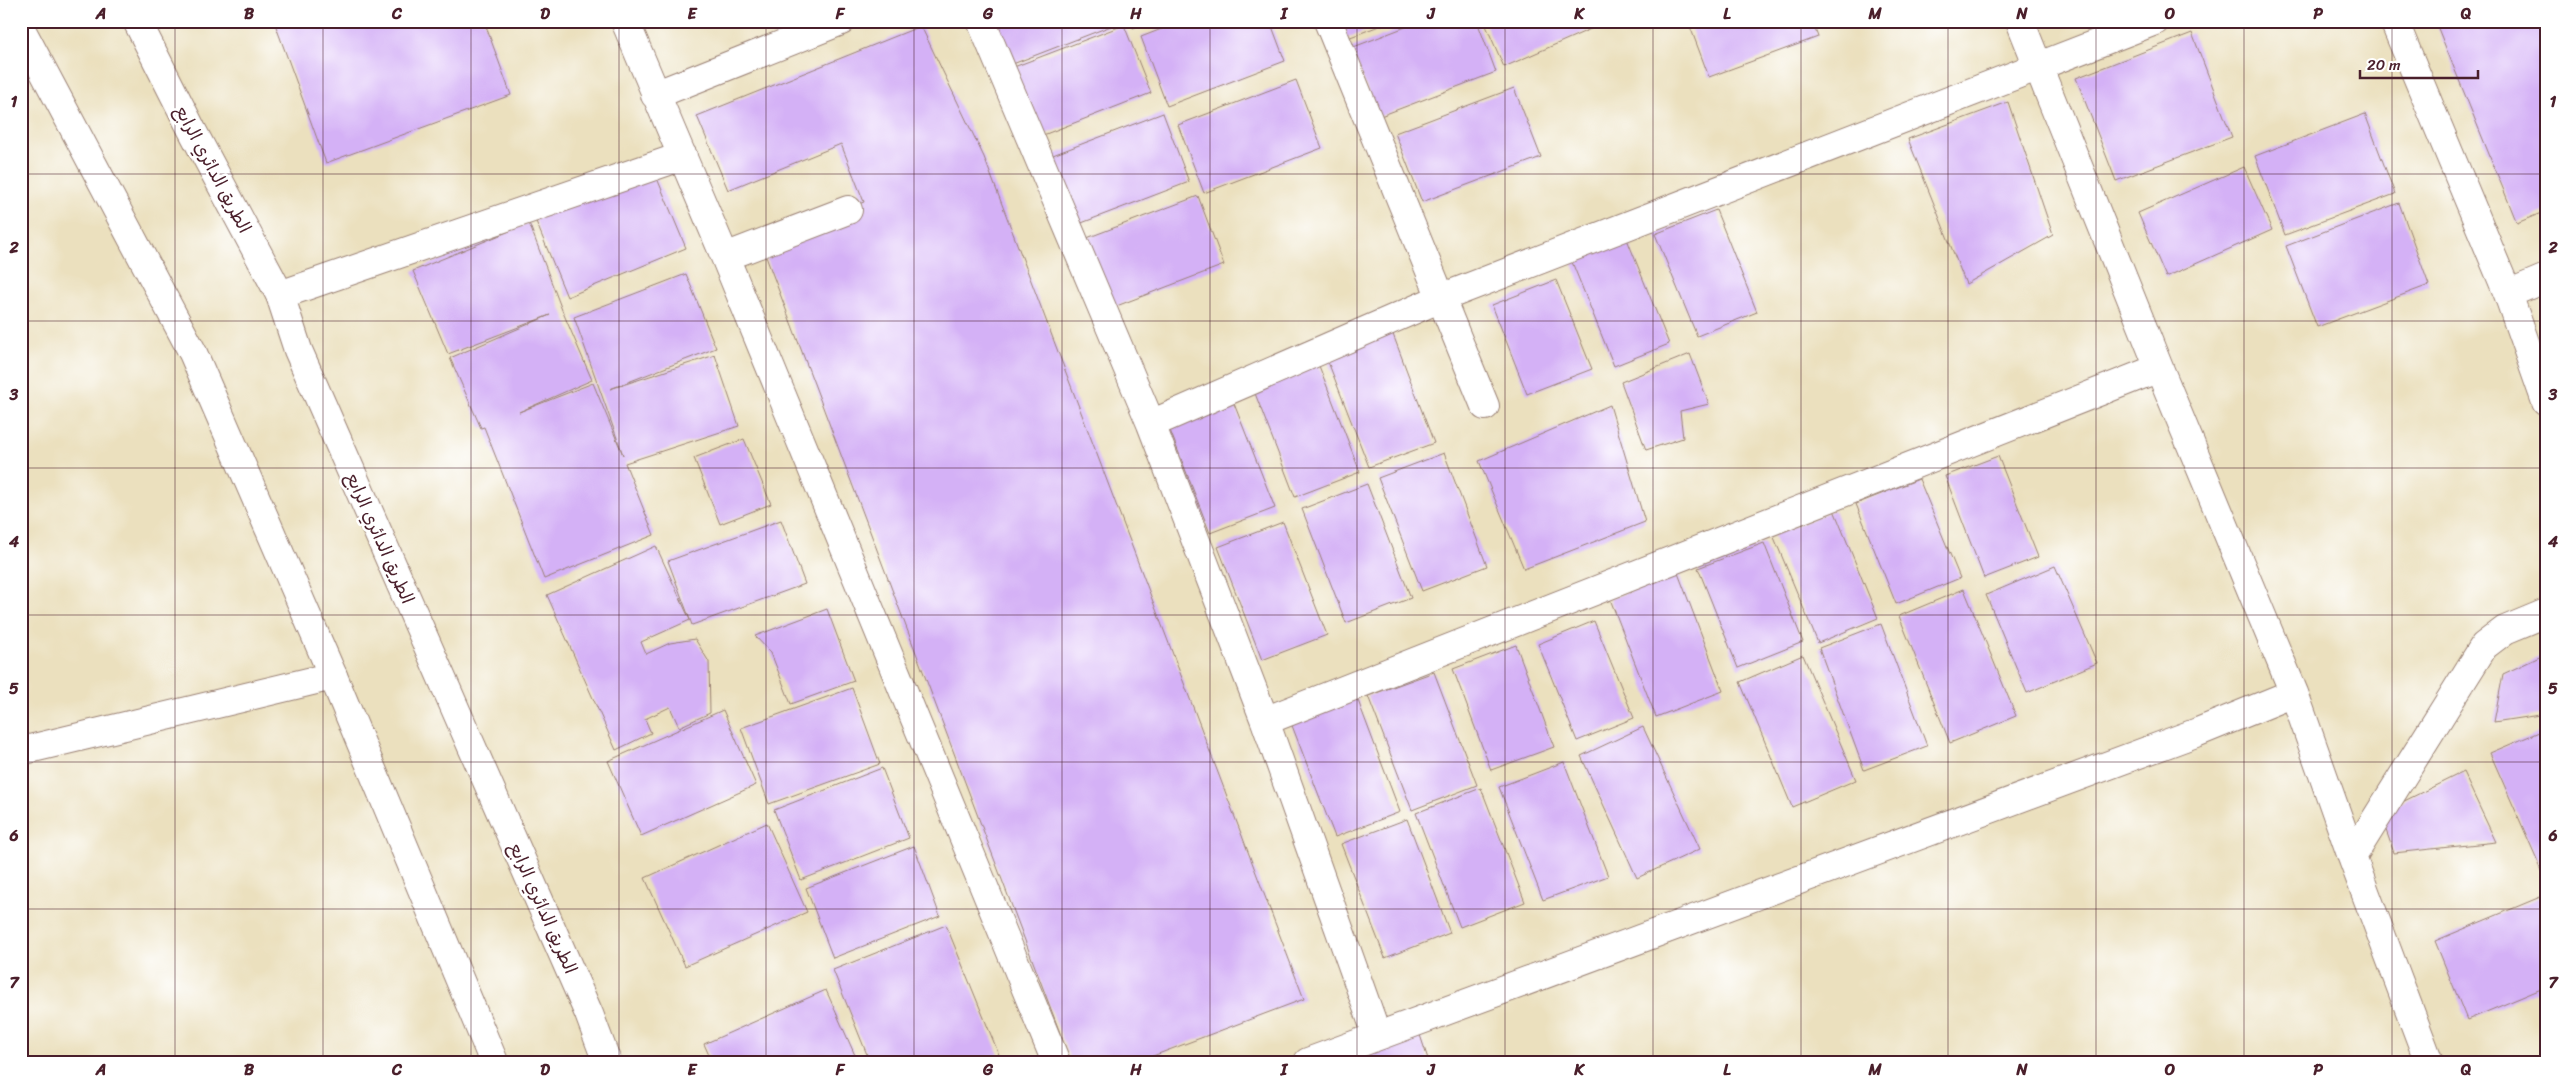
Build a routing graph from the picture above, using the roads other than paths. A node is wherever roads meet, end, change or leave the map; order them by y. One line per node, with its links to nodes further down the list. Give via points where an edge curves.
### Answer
1 (137, 21): 17 (street, الطريق الدائري الرابع)
2 (625, 21): 11 (street)
3 (841, 21): 11 (street)
4 (981, 21): 22 (street)
5 (1328, 21): 18 (street)
6 (2020, 21): 10 (street)
7 (2154, 21): 10 (street)
8 (2394, 21): 16 (street)
9 (21, 29): 24 (street, via 193,352)
10 (2037, 65): 18 (street); 19 (street)
11 (655, 96): 12 (street)
12 (683, 156): 14 (street); 17 (street)
13 (848, 210): 14 (street)
14 (726, 257): 32 (street)
15 (2546, 278): 16 (street)
16 (2508, 294): 20 (street)
17 (280, 295): 31 (street, الطريق الدائري الرابع, via 298,350 589,1014)
18 (1441, 298): 21 (street); 22 (street)
19 (2159, 368): 25 (street); 26 (street)
20 (2546, 402)
21 (1485, 406)
22 (1151, 424): 26 (street)
23 (2546, 613): 28 (street, via 2505,630 2484,646)
24 (333, 676): 27 (street); 30 (street)
25 (2294, 693): 28 (street); 29 (street, via 2198,732)
26 (1265, 721): 29 (street)
27 (21, 751)
28 (2352, 857): 34 (street)
29 (1377, 1035): 33 (street)
30 (494, 1062)
31 (607, 1062)
32 (1056, 1062)
33 (1308, 1062)
34 (2429, 1062)

